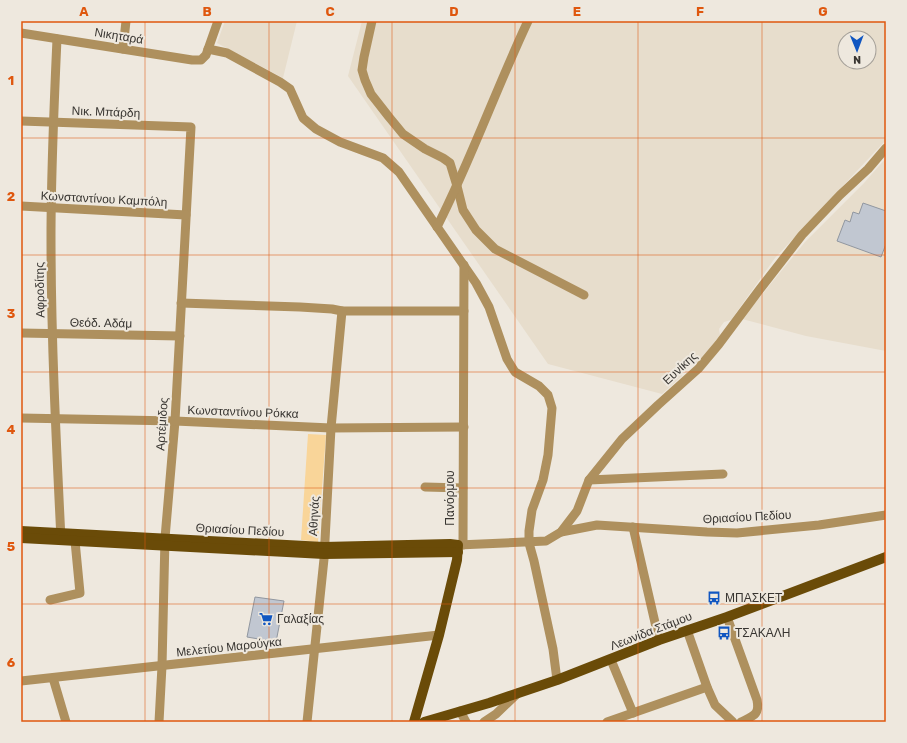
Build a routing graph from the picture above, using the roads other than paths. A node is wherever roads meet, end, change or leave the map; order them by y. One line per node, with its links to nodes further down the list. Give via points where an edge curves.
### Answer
1 (126, 21): 7 (street)
2 (218, 21): 8 (street)
3 (372, 21): 13 (street, via 362,70 371,94 402,134 450,163)
4 (528, 21): 13 (street)
5 (21, 33): 6 (street, Νικηταρά)
6 (57, 39): 7 (street, Νικηταρά); 10 (street, Αφροδίτης)
7 (123, 49): 8 (street, Νικηταρά, via 201,60)
8 (208, 49): 17 (street, via 227,53 290,89 303,118 316,129 340,142 383,158 399,172)
9 (21, 121): 10 (street, Νικ. Μπάρδη)
10 (53, 122): 11 (street, Νικ. Μπάρδη); 15 (street, Αφροδίτης)
11 (191, 127): 16 (street, Αρτέμιδος)
12 (886, 148): 32 (street, Ευνίκης, via 802,235 698,369 622,439)
13 (458, 186): 17 (street); 19 (street, via 463,210 476,230 495,249)
14 (21, 206): 15 (street, Κωνσταντίνου Καμπόλη)
15 (51, 208): 16 (street, Κωνσταντίνου Καμπόλη); 24 (street, Αφροδίτης)
16 (186, 215): 20 (street, Αρτέμιδος)
17 (437, 227): 18 (street)
18 (464, 264): 22 (street, Πανόρμου); 43 (street, via 489,307 507,359 515,372 539,386 548,395 552,408 548,455 543,480 532,510 528,531)
19 (584, 295)
20 (182, 303): 21 (street); 25 (street, Αρτέμιδος)
21 (342, 311): 22 (street); 30 (street, Αθηνάς)
22 (464, 311): 29 (street, Πανόρμου)
23 (21, 333): 24 (street, Θεόδ. Αδάμ)
24 (52, 334): 25 (street, Θεόδ. Αδάμ); 27 (street, Αφροδίτης)
25 (180, 336): 28 (street, Αρτέμιδος)
26 (21, 418): 27 (street, Κωνσταντίνου Ρόκκα)
27 (55, 418): 28 (street, Κωνσταντίνου Ρόκκα); 39 (street, Αφροδίτης)
28 (175, 421): 30 (street, Κωνσταντίνου Ρόκκα); 42 (street, Αρτέμιδος)
29 (464, 427): 30 (street, Κωνσταντίνου Ρόκκα); 34 (street, Πανόρμου)
30 (331, 428): 45 (street, Αθηνάς)
31 (723, 474): 32 (street)
32 (589, 480): 38 (street, Ευνίκης, via 577,511)
33 (424, 488): 34 (street)
34 (463, 488): 44 (street, Πανόρμου)
35 (886, 515): 36 (street, Θριασίου Πεδίου, via 830,524 737,532)
36 (633, 527): 38 (street, Θριασίου Πεδίου, via 596,525); 51 (street)
37 (21, 531): 39 (main road, Θριασίου Πεδίου)
38 (561, 532): 43 (street, Ευνίκης, via 546,541)
39 (61, 537): 40 (main road, Θριασίου Πεδίου); 41 (main road, Θριασίου Πεδίου); 42 (main road, Θριασίου Πεδίου)
40 (21, 538)
41 (75, 541): 42 (main road, Θριασίου Πεδίου); 47 (street, via 80,593)
42 (165, 542): 45 (main road, Θριασίου Πεδίου); 54 (street, Αρτέμιδος)
43 (529, 543): 44 (street, Ευνίκης); 56 (street, via 553,649)
44 (459, 547): 45 (main road, Θριασίου Πεδίου, via 450,544); 50 (main road, Πανόρμου)
45 (324, 551): 52 (street, Αθηνάς)
46 (886, 557): 48 (main road, Λεωνίδα Στάμου)
47 (50, 600)
48 (727, 617): 49 (main road, Λεωνίδα Στάμου); 71 (street, via 757,700 758,708 755,715)
49 (687, 630): 51 (main road, Λεωνίδα Στάμου); 58 (street)
50 (439, 635): 52 (street, Μελετίου Μαρούγκα); 65 (main road, Πανόρμου)
51 (660, 640): 53 (main road, Λεωνίδα Στάμου)
52 (315, 649): 54 (street, Μελετίου Μαρούγκα); 64 (street, Αθηνάς)
53 (611, 660): 56 (main road, Λεωνίδα Στάμου); 61 (street)
54 (162, 666): 55 (street, Μελετίου Μαρούγκα); 63 (street, Αρτέμιδος)
55 (53, 678): 57 (street, Μελετίου Μαρούγκα); 62 (street)
56 (557, 680): 59 (main road, Λεωνίδα Στάμου)
57 (21, 681)
58 (707, 687): 61 (street); 70 (street, via 715,704)
59 (518, 693): 60 (main road, Λεωνίδα Στάμου); 68 (street)
60 (460, 711): 66 (main road, Λεωνίδα Στάμου); 67 (street)
61 (633, 712): 69 (street)
62 (66, 722)
63 (159, 722)
64 (307, 722)
65 (414, 722)
66 (424, 722)
67 (466, 722)
68 (484, 722)
69 (607, 722)
70 (734, 722)
71 (741, 722)

